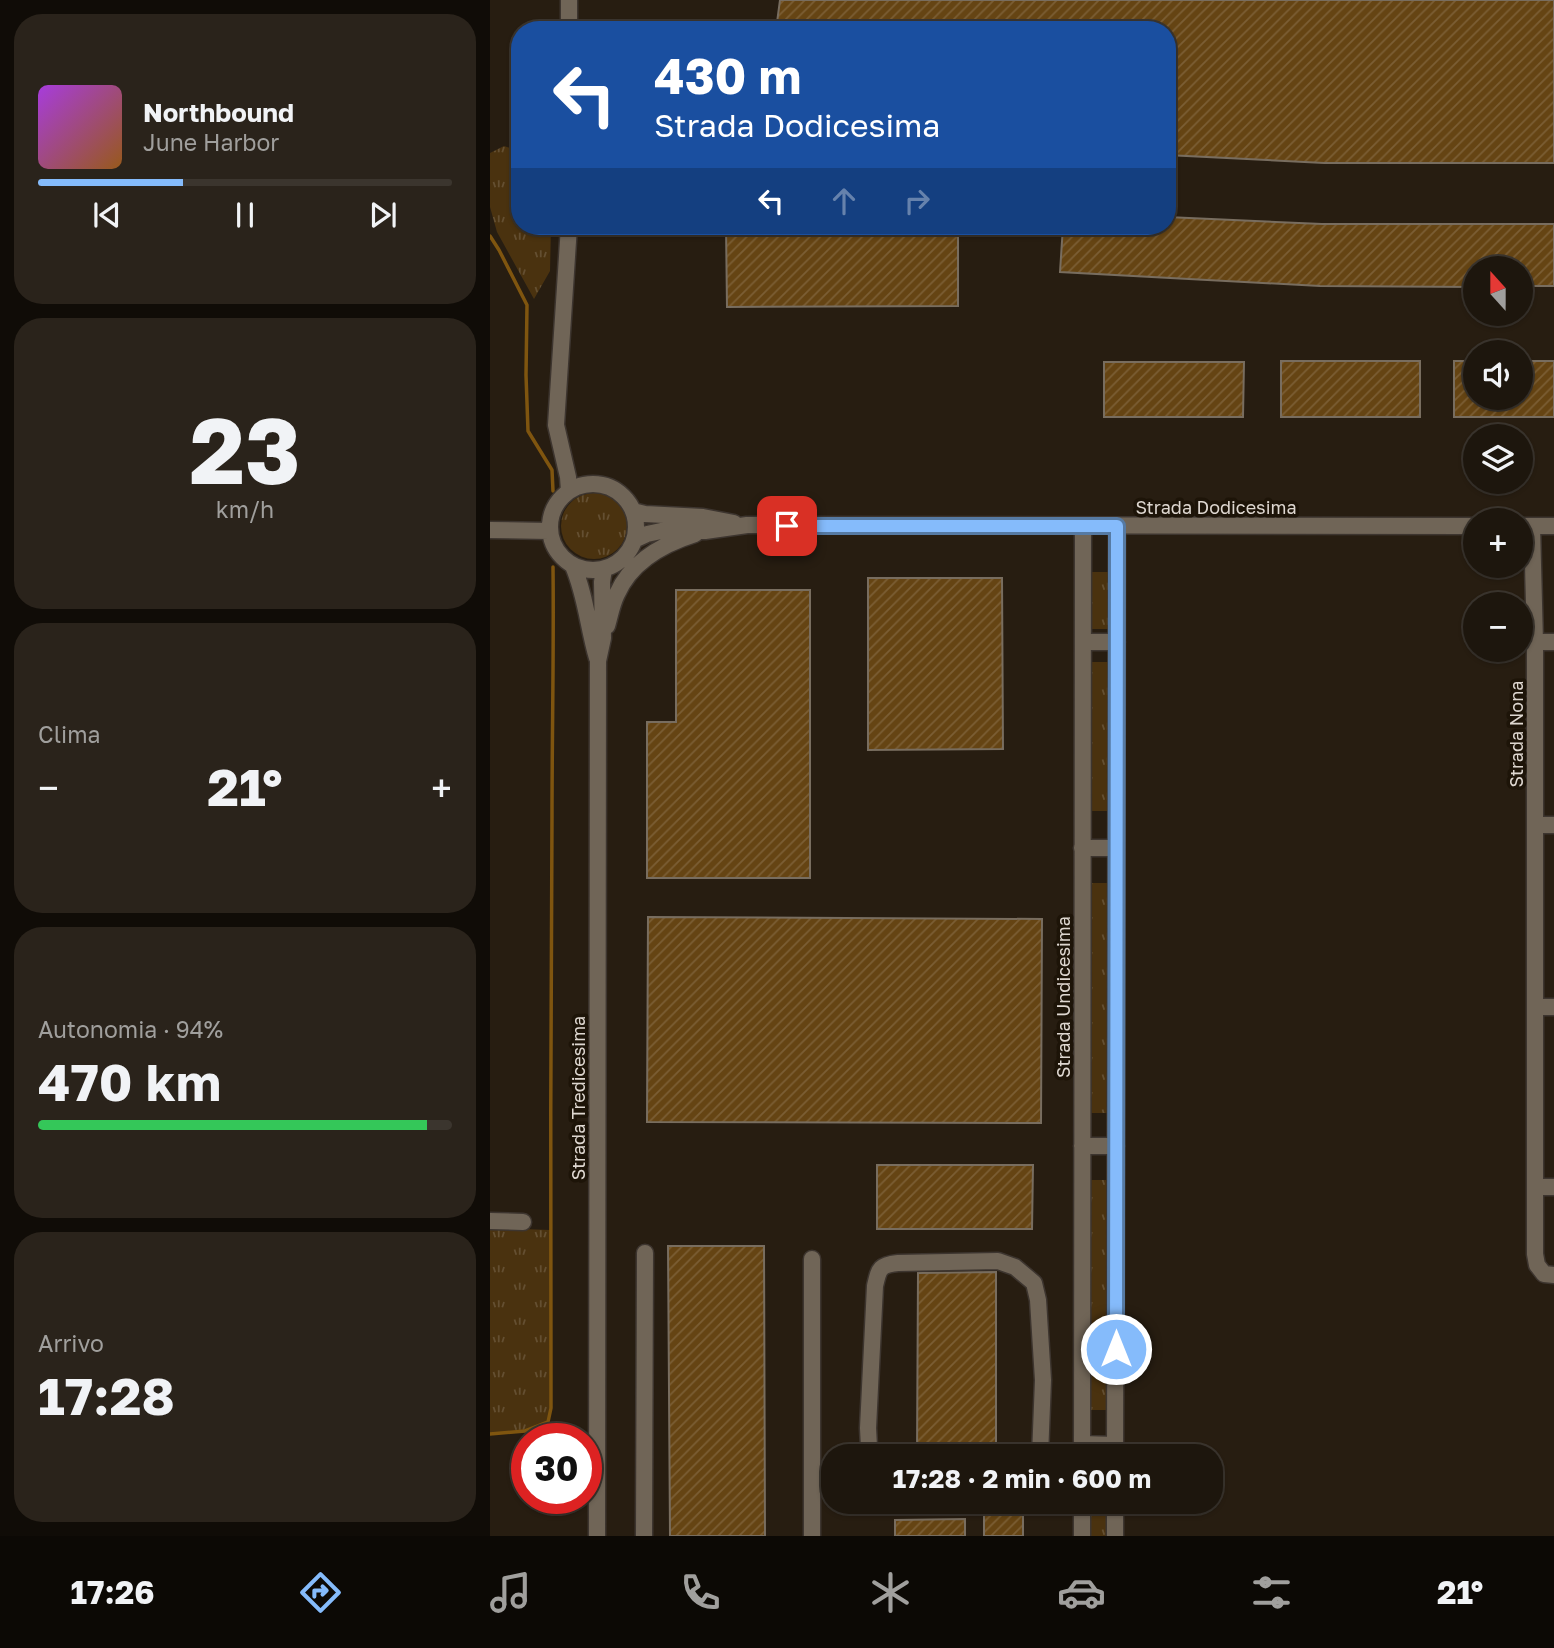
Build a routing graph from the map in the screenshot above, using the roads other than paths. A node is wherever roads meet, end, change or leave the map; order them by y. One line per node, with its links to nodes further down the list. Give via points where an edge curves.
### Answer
1 (569, 0): 2 (street)
2 (569, 21)
3 (568, 235): 4 (street, via 556,412)
4 (563, 451): 5 (street); 6 (street)
5 (591, 484): 6 (street); 7 (street, via 617,491)
6 (569, 491): 15 (street, via 554,508)
7 (633, 511): 8 (street); 17 (street)
8 (747, 525): 9 (street, Strada Dodicesima); 16 (street)
9 (1083, 526): 10 (street, Strada Dodicesima); 22 (street, Strada Undicesima)
10 (1117, 526): 11 (street, Strada Dodicesima); 23 (street, Strada Undicesima)
11 (1463, 526)
12 (1533, 526): 13 (street)
13 (1554, 526)
14 (490, 530): 15 (street)
15 (550, 531): 18 (street, via 553,545)
16 (705, 531): 17 (street, via 661,531); 21 (street, via 675,541 641,562 617,594)
17 (634, 540): 19 (street, via 621,560)
18 (573, 566): 19 (street); 26 (street)
19 (604, 569): 21 (street)
20 (1531, 578): 24 (street, Strada Nona)
21 (603, 639): 26 (street)
22 (1083, 642): 23 (street); 29 (street, Strada Undicesima)
23 (1117, 642): 30 (street, Strada Undicesima)
24 (1535, 642): 25 (street); 27 (street, Strada Nona)
25 (1554, 642)
26 (598, 661): 48 (street, Strada Tredicesima)
27 (1535, 825): 28 (street); 31 (street, Strada Nona)
28 (1554, 825)
29 (1082, 848): 30 (street); 33 (street, Strada Undicesima)
30 (1116, 848): 34 (street, Strada Undicesima)
31 (1535, 1007): 32 (street); 35 (street, Strada Nona)
32 (1554, 1007)
33 (1082, 1146): 34 (street); 44 (street, Strada Undicesima)
34 (1116, 1146): 45 (street, Strada Undicesima)
35 (1535, 1187): 36 (street); 41 (street, Strada Nona, via 1535,1254 1538,1265)
36 (1554, 1187)
37 (490, 1221): 38 (street)
38 (523, 1222)
39 (645, 1254): 49 (street)
40 (812, 1259): 50 (street)
41 (1549, 1268)
42 (869, 1444): 43 (street, via 879,1270 898,1263 998,1261 1015,1267 1034,1283 1038,1300 1043,1380)
43 (1040, 1444)
44 (1082, 1444)
45 (1115, 1444)
46 (1082, 1514): 51 (street)
47 (1115, 1514): 52 (street)
48 (597, 1536)
49 (644, 1536)
50 (812, 1536)
51 (1082, 1536)
52 (1115, 1536)

